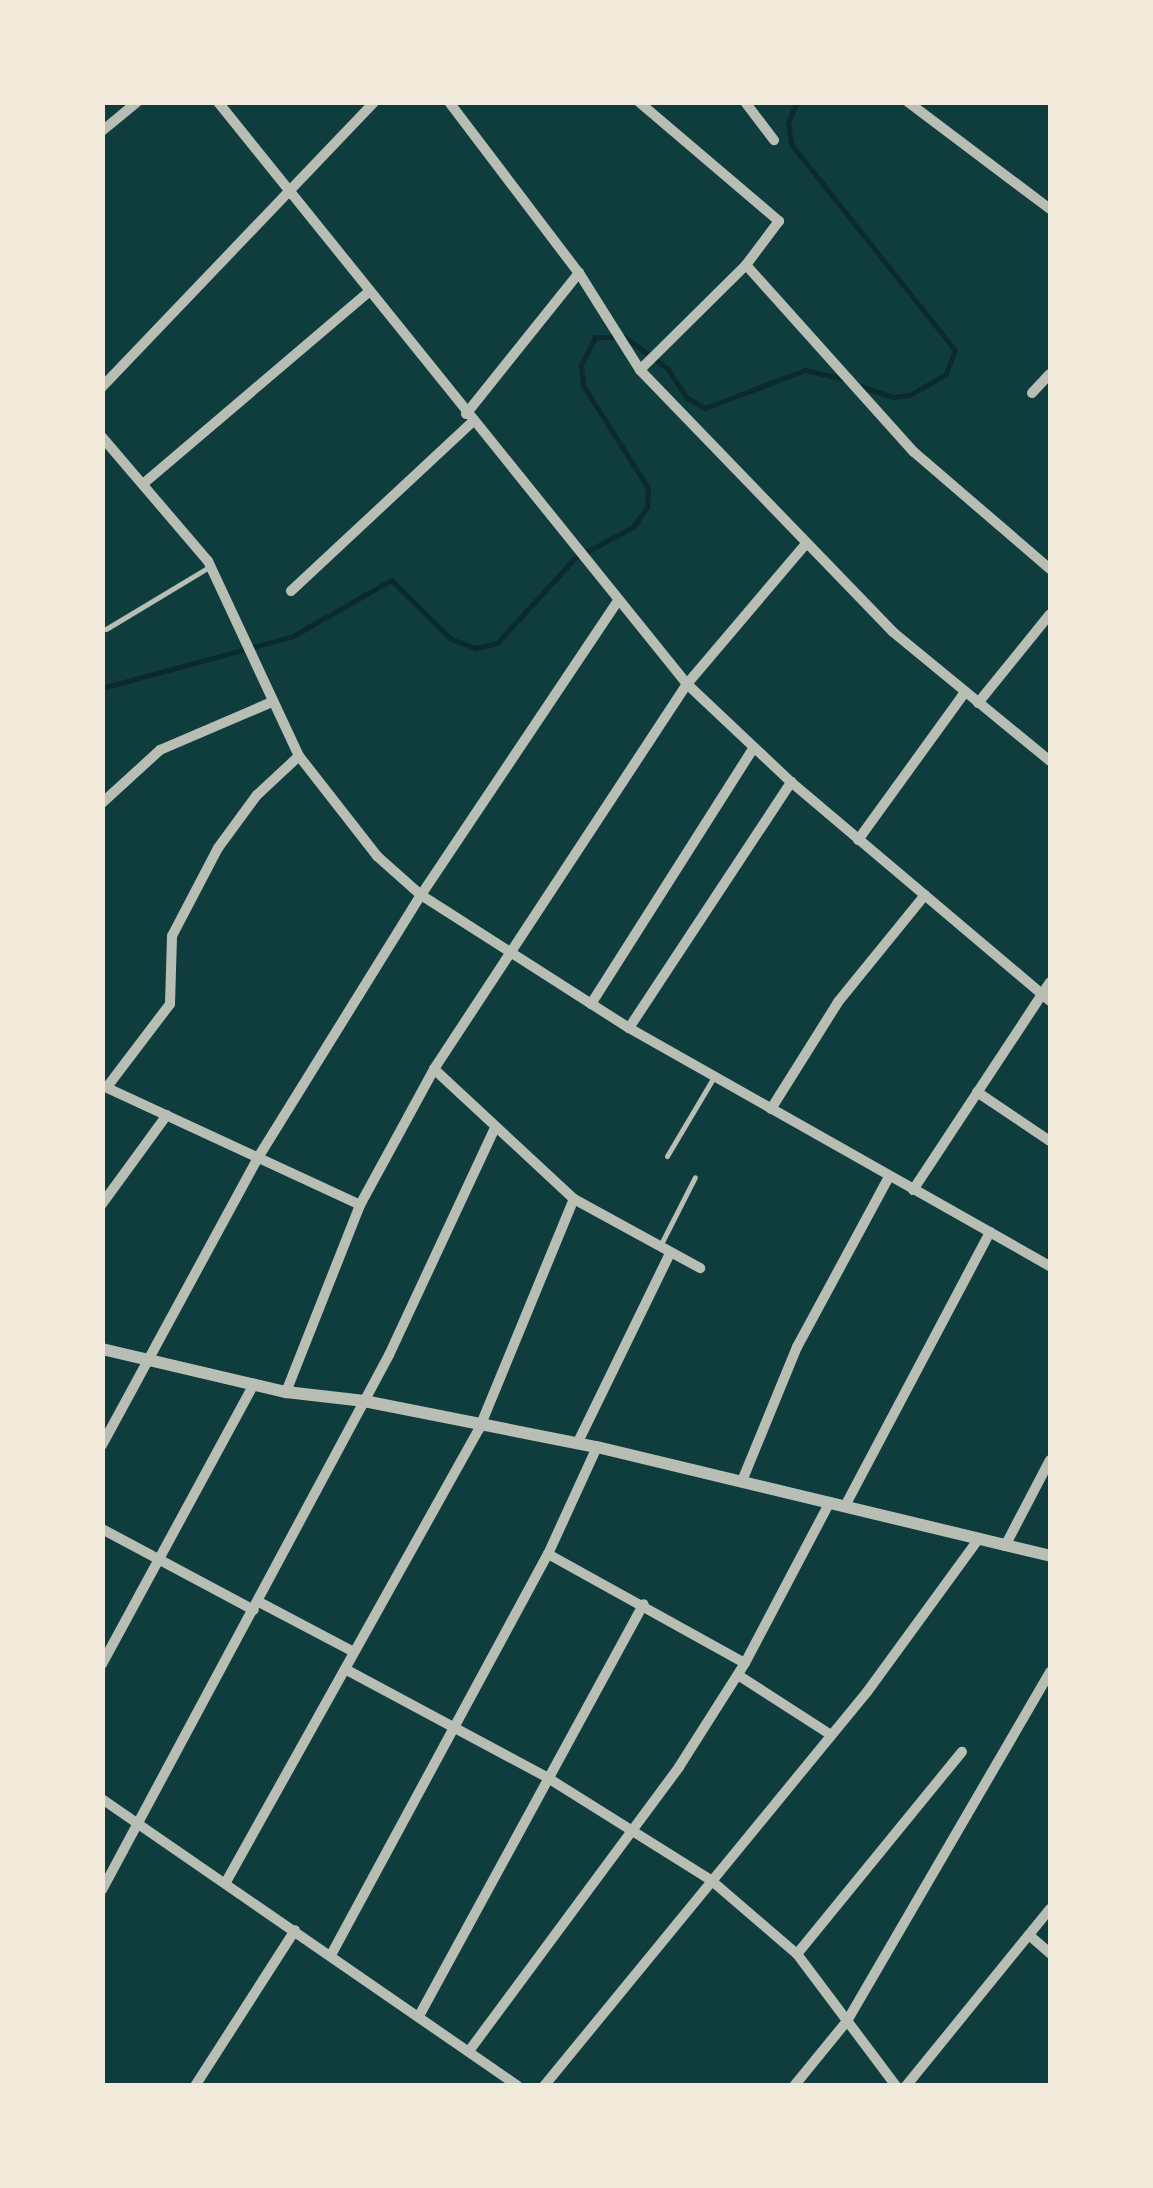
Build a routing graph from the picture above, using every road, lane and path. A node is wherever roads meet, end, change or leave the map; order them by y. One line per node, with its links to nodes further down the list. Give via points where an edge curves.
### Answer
1 (218, 102): 10 (street)
2 (374, 102): 10 (street)
3 (449, 102): 13 (street)
4 (639, 102): 12 (street, via 779,222)
5 (745, 102): 9 (street)
6 (908, 102): 11 (street)
7 (128, 105): 8 (street)
8 (102, 131)
9 (774, 140)
10 (288, 188): 14 (street); 17 (street)
11 (1050, 209)
12 (746, 264): 15 (street); 24 (street, via 914,452)
13 (579, 273): 15 (street); 19 (street)
14 (370, 291): 19 (street); 21 (street)
15 (640, 370): 22 (street)
16 (1050, 374): 18 (street)
17 (102, 387)
18 (1032, 393)
19 (469, 418): 25 (street); 26 (street)
20 (102, 437): 21 (street)
21 (143, 484): 23 (street)
22 (806, 545): 29 (street); 30 (street)
23 (211, 566): 28 (lane); 31 (street)
24 (1050, 569)
25 (291, 591)
26 (618, 601): 29 (street); 39 (street)
27 (1050, 614): 32 (street)
28 (106, 629)
29 (687, 684): 33 (street); 41 (street)
30 (965, 692): 32 (street); 38 (street)
31 (272, 702): 34 (street); 37 (street, via 160,750)
32 (978, 702): 35 (street)
33 (754, 747): 36 (street); 44 (street)
34 (300, 756): 39 (street, via 377,856); 48 (street, via 257,795 218,848 172,936 170,1004)
35 (1050, 762)
36 (791, 782): 38 (street); 45 (street)
37 (102, 803)
38 (858, 840): 40 (street)
39 (421, 895): 41 (street); 54 (street)
40 (925, 895): 43 (street); 50 (street, via 838,1002)
41 (510, 955): 44 (street); 46 (street)
42 (1050, 982): 43 (street)
43 (1046, 998): 49 (street)
44 (591, 1004): 45 (street)
45 (629, 1028): 47 (street)
46 (434, 1069): 52 (street); 61 (street)
47 (714, 1077): 50 (street); 55 (lane)
48 (105, 1086): 51 (street)
49 (977, 1092): 53 (street); 58 (street)
50 (771, 1109): 57 (street)
51 (167, 1114): 54 (street); 60 (street)
52 (495, 1128): 59 (street); 70 (street)
53 (1050, 1141)
54 (259, 1156): 61 (street); 67 (street)
55 (667, 1156)
56 (695, 1176): 63 (lane)
57 (889, 1177): 58 (street); 76 (street, via 798,1347)
58 (913, 1190): 62 (street)
59 (574, 1199): 63 (street); 71 (street)
60 (102, 1204)
61 (360, 1205): 69 (street)
62 (990, 1232): 64 (street); 78 (street)
63 (664, 1252): 65 (street); 72 (street)
64 (1050, 1266)
65 (700, 1268)
66 (102, 1349): 67 (street)
67 (150, 1355): 68 (street); 73 (street)
68 (254, 1384): 69 (street); 84 (street)
69 (286, 1392): 70 (street)
70 (364, 1401): 71 (street); 86 (street)
71 (479, 1429): 72 (street); 87 (street)
72 (576, 1444): 74 (street)
73 (102, 1445)
74 (596, 1447): 76 (street); 82 (street)
75 (1050, 1460): 81 (street)
76 (742, 1481): 77 (street)
77 (830, 1502): 78 (street); 88 (street)
78 (846, 1506): 80 (street)
79 (102, 1528): 84 (street)
80 (977, 1541): 81 (street); 94 (street)
81 (1005, 1546): 83 (street)
82 (548, 1554): 85 (street); 93 (street)
83 (1050, 1556)
84 (159, 1560): 86 (street); 89 (street)
85 (644, 1604): 88 (street); 96 (street)
86 (257, 1606): 87 (street); 98 (street)
87 (354, 1652): 90 (street)
88 (745, 1663): 92 (street)
89 (102, 1664)
90 (345, 1669): 93 (street); 101 (street)
91 (1050, 1672): 110 (street)
92 (738, 1675): 94 (street); 99 (street)
93 (450, 1727): 96 (street); 108 (street)
94 (830, 1735): 100 (street)
95 (962, 1752): 107 (street)
96 (548, 1778): 99 (street); 109 (street)
97 (102, 1799): 98 (street)
98 (139, 1822): 101 (street); 102 (street)
99 (633, 1830): 100 (street); 111 (street)
100 (712, 1881): 107 (street); 114 (street)
101 (226, 1882): 104 (street)
102 (102, 1890)
103 (1050, 1908): 105 (street)
104 (295, 1930): 108 (street); 112 (street)
105 (1029, 1934): 106 (street); 117 (street)
106 (1050, 1953)
107 (797, 1954): 110 (street)
108 (331, 1955): 109 (street)
109 (418, 2016): 111 (street)
110 (847, 2021): 115 (street); 116 (street)
111 (469, 2051): 113 (street)
112 (195, 2086)
113 (518, 2086)
114 (544, 2086)
115 (794, 2086)
116 (896, 2086)
117 (906, 2086)

